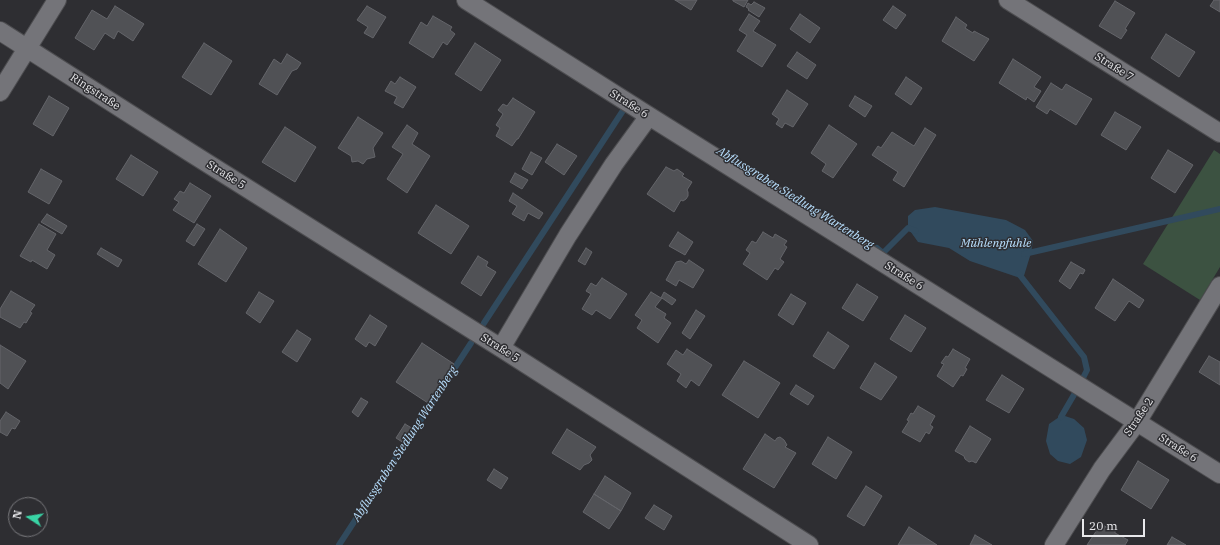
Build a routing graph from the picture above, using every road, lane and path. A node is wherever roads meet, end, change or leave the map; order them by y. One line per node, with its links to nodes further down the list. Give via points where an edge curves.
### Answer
1 (57, 0): 5 (street)
2 (466, 0): 7 (street, Straße 6)
3 (1008, 0): 8 (street, Straße 7)
4 (0, 31): 5 (street, Ringstraße)
5 (27, 48): 6 (street); 9 (street, Ringstraße)
6 (0, 92)
7 (649, 116): 11 (street, via 568,235); 12 (street, Straße 6)
8 (1220, 133)
9 (191, 153): 11 (street, Straße 5)
10 (1220, 286): 12 (street, Straße 2)
11 (501, 348): 14 (street, Straße 5)
12 (1137, 422): 13 (street, Straße 6); 15 (street, Straße 2, via 1102,469)
13 (1220, 474)
14 (809, 545)
15 (1054, 545)

